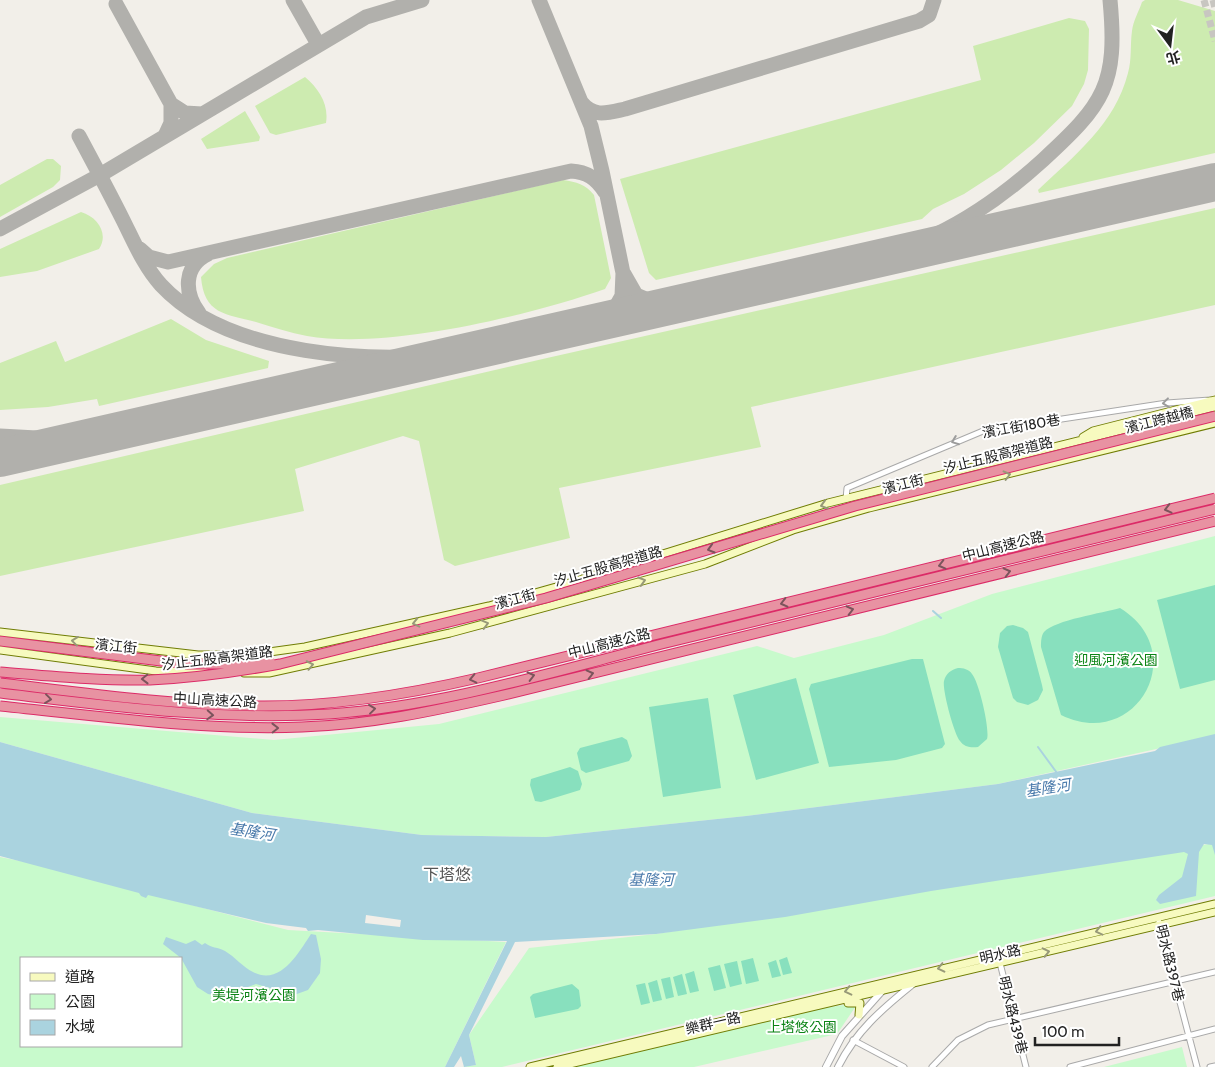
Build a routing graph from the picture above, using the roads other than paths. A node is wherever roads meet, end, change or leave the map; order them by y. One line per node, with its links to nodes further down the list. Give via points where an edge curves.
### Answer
1 (1215, 400): 6 (main road, 濱江街, via 1093,431); 9 (street, 濱江街180巷, one-way to 9, via 1167,403 984,430 847,488)
2 (1215, 407): 5 (main road, 濱江跨越橋)
3 (1215, 416): 17 (highway, 汐止五股高架道路, one-way to 17, bridge, via 855,506 546,598)
4 (1215, 424): 7 (main road, 濱江街); 7 (main road, 濱江街)
5 (1104, 434): 6 (main road, 濱江街)
6 (1075, 442): 9 (main road, 濱江街)
7 (1041, 466): 13 (main road, 濱江街, one-way to 7, via 804,527 869,508)
8 (1215, 498): 20 (highway, 中山高速公路, one-way to 20, bridge, via 478,678 370,699 312,705 208,705)
9 (846, 499): 12 (main road, 濱江街, one-way to 12)
10 (1215, 508): 21 (highway, 中山高速公路, one-way to 10, bridge, via 144,710 236,716 333,714 386,708 522,679)
11 (1215, 520): 22 (highway, one-way to 11, bridge, via 195,726 252,728 313,726 413,715)
12 (732, 532): 13 (main road); 16 (main road, 濱江街, one-way to 16, via 556,588 379,632 270,653)
13 (738, 553): 19 (main road, 濱江街, one-way to 13, via 269,674 456,632)
14 (0, 632): 16 (main road, 濱江街, one-way to 14)
15 (1, 644): 17 (highway, bridge, via 185,664 229,664); 19 (main road, 濱江街, via 156,670)
16 (198, 655): 19 (main road)
17 (310, 655): 18 (highway, 汐止五股高架道路, one-way to 18, bridge, via 237,672 182,678 105,679)
18 (0, 672)
19 (197, 672)
20 (0, 684)
21 (0, 693)
22 (0, 706)
23 (1215, 900): 27 (main road)
24 (1215, 904): 26 (main road, 明水路)
25 (1215, 912): 26 (main road, 明水路)
26 (1159, 921): 27 (main road, 明水路); 28 (main road, 明水路, one-way to 26); 31 (street, 明水路397巷)
27 (1116, 926): 30 (main road, 明水路, one-way to 30)
28 (1000, 963): 32 (main road, 明水路); 36 (street, 明水路439巷)
29 (1215, 972): 31 (street)
30 (896, 979): 33 (street, 明水路); 41 (main road, 樂群一路, one-way to 41)
31 (1173, 982): 36 (street); 38 (street, 明水路397巷)
32 (913, 984): 33 (main road, 樂群一路); 39 (street, 明水路, via 878,1012)
33 (882, 991): 34 (main road, 樂群一路); 35 (street, 明水路)
34 (815, 1006): 35 (main road, via 858,1002); 42 (main road, 樂群一路)
35 (859, 1015): 43 (street, 明水路, via 842,1036)
36 (1014, 1019): 46 (street, via 988,1025 965,1036 946,1050); 47 (street, 明水路439巷)
37 (1215, 1029): 38 (street)
38 (1189, 1036): 48 (street); 49 (street, 明水路397巷)
39 (853, 1040): 44 (street, 明水路); 45 (street)
40 (1215, 1066): 50 (street)
41 (530, 1067)
42 (557, 1067)
43 (826, 1067)
44 (838, 1067)
45 (904, 1067)
46 (932, 1067)
47 (1026, 1067)
48 (1070, 1067)
49 (1197, 1067)
50 (1210, 1067)

